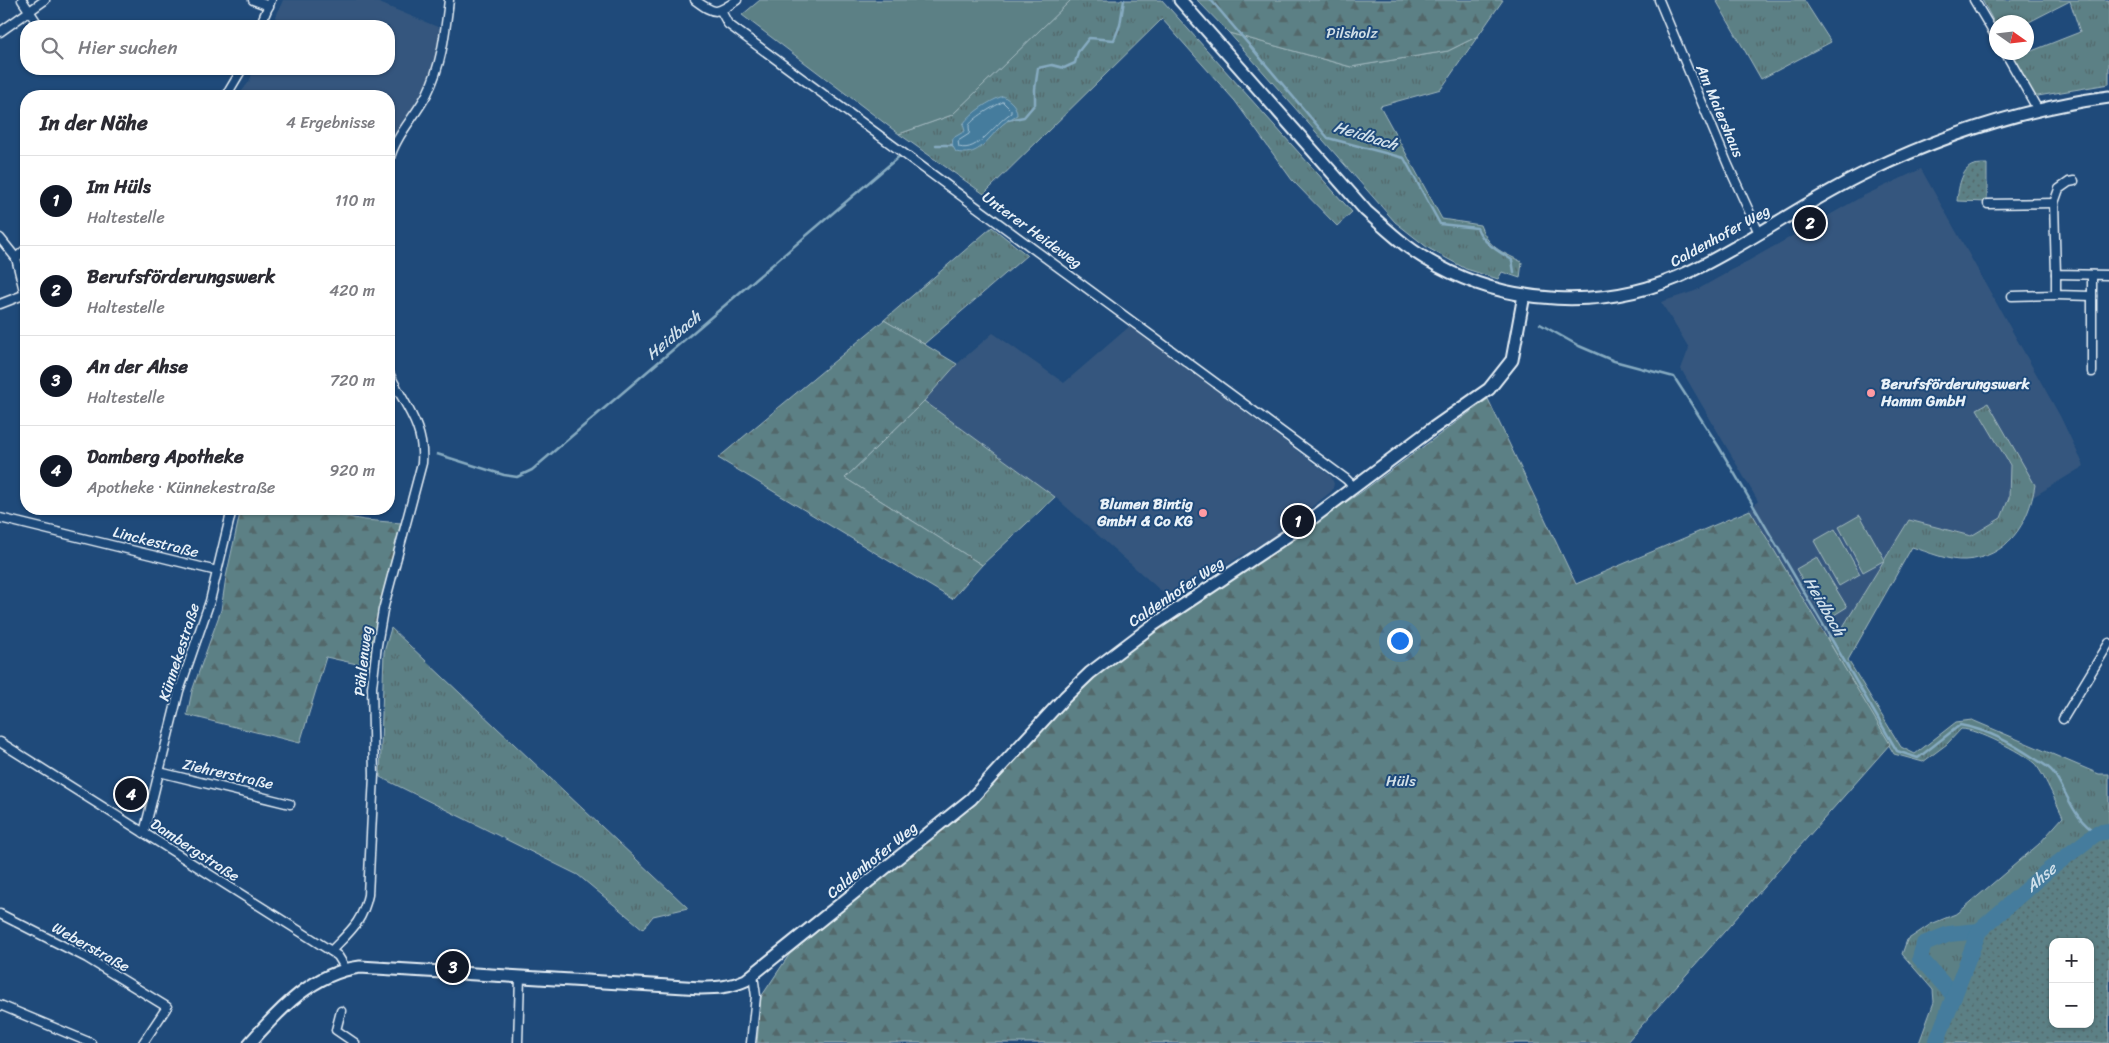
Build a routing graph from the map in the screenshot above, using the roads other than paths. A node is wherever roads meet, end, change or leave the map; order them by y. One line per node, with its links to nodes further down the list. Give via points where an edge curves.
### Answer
1 (22, 0): 11 (street)
2 (45, 0): 11 (street)
3 (253, 0): 10 (street)
4 (448, 0): 22 (street, via 444,47 434,79)
5 (695, 0): 12 (street, via 708,10)
6 (737, 0): 12 (street)
7 (1180, 0): 35 (main road, via 1366,211 1393,236 1424,258 1465,279)
8 (1659, 0): 26 (street, Am Maiershaus)
9 (1974, 0): 15 (street)
10 (270, 3): 14 (street)
11 (28, 11): 13 (street); 16 (street)
12 (721, 11): 42 (street, Unterer Heideweg, via 728,24)
13 (35, 20)
14 (263, 20)
15 (1989, 25)
16 (0, 32)
17 (2010, 60): 21 (street)
18 (238, 75): 19 (street)
19 (230, 90)
20 (2109, 97): 21 (main road, Caldenhofer Weg)
21 (2038, 110): 26 (main road, Caldenhofer Weg, via 1972,129 1894,160)
22 (395, 147)
23 (2074, 181): 24 (street, via 2059,190)
24 (2054, 203): 25 (street); 31 (street)
25 (1988, 204)
26 (1759, 233): 35 (main road, Caldenhofer Weg, via 1692,271 1646,289 1587,299)
27 (0, 238): 29 (street)
28 (20, 254): 29 (street)
29 (16, 258): 30 (street)
30 (20, 272)
31 (2056, 274): 32 (street); 34 (street)
32 (2092, 274): 33 (street); 38 (street)
33 (2109, 275)
34 (2056, 294): 37 (street); 38 (street)
35 (1524, 295): 42 (main road, Caldenhofer Weg, via 1514,355 1498,381)
36 (20, 296): 39 (street)
37 (2012, 296)
38 (2092, 296): 40 (street)
39 (0, 304)
40 (2092, 372)
41 (395, 384): 53 (street, Pählenweg, via 414,420 423,446 422,463 376,645 372,686 374,784 368,895 359,922)
42 (1354, 487): 55 (main road, Caldenhofer Weg, via 1302,526 1152,626 1090,673 971,798)
43 (231, 515): 45 (street, Künnekestraße)
44 (0, 518): 45 (street, Linckestraße)
45 (217, 571): 49 (street, Künnekestraße, via 210,601 184,671)
46 (2109, 643): 47 (street)
47 (2063, 719)
48 (0, 742): 51 (street, Dambergstraße)
49 (159, 772): 50 (street, Ziehrerstraße); 51 (street, Künnekestraße)
50 (290, 804)
51 (144, 833): 53 (street, Dambergstraße)
52 (0, 914): 60 (street, Weberstraße, via 87,958 167,1007)
53 (331, 952): 54 (street, Dambergstraße, via 338,956)
54 (346, 969): 56 (main road, Caldenhofer Weg, via 375,967); 61 (main road, Caldenhofer Weg, via 308,986)
55 (753, 975): 56 (main road, Caldenhofer Weg, via 733,986 701,988); 64 (street, via 756,996)
56 (520, 977): 63 (street)
57 (0, 1004): 59 (street)
58 (341, 1010): 62 (street, via 336,1030)
59 (91, 1043)
60 (143, 1043)
61 (250, 1043)
62 (355, 1043)
63 (518, 1043)
64 (752, 1043)

